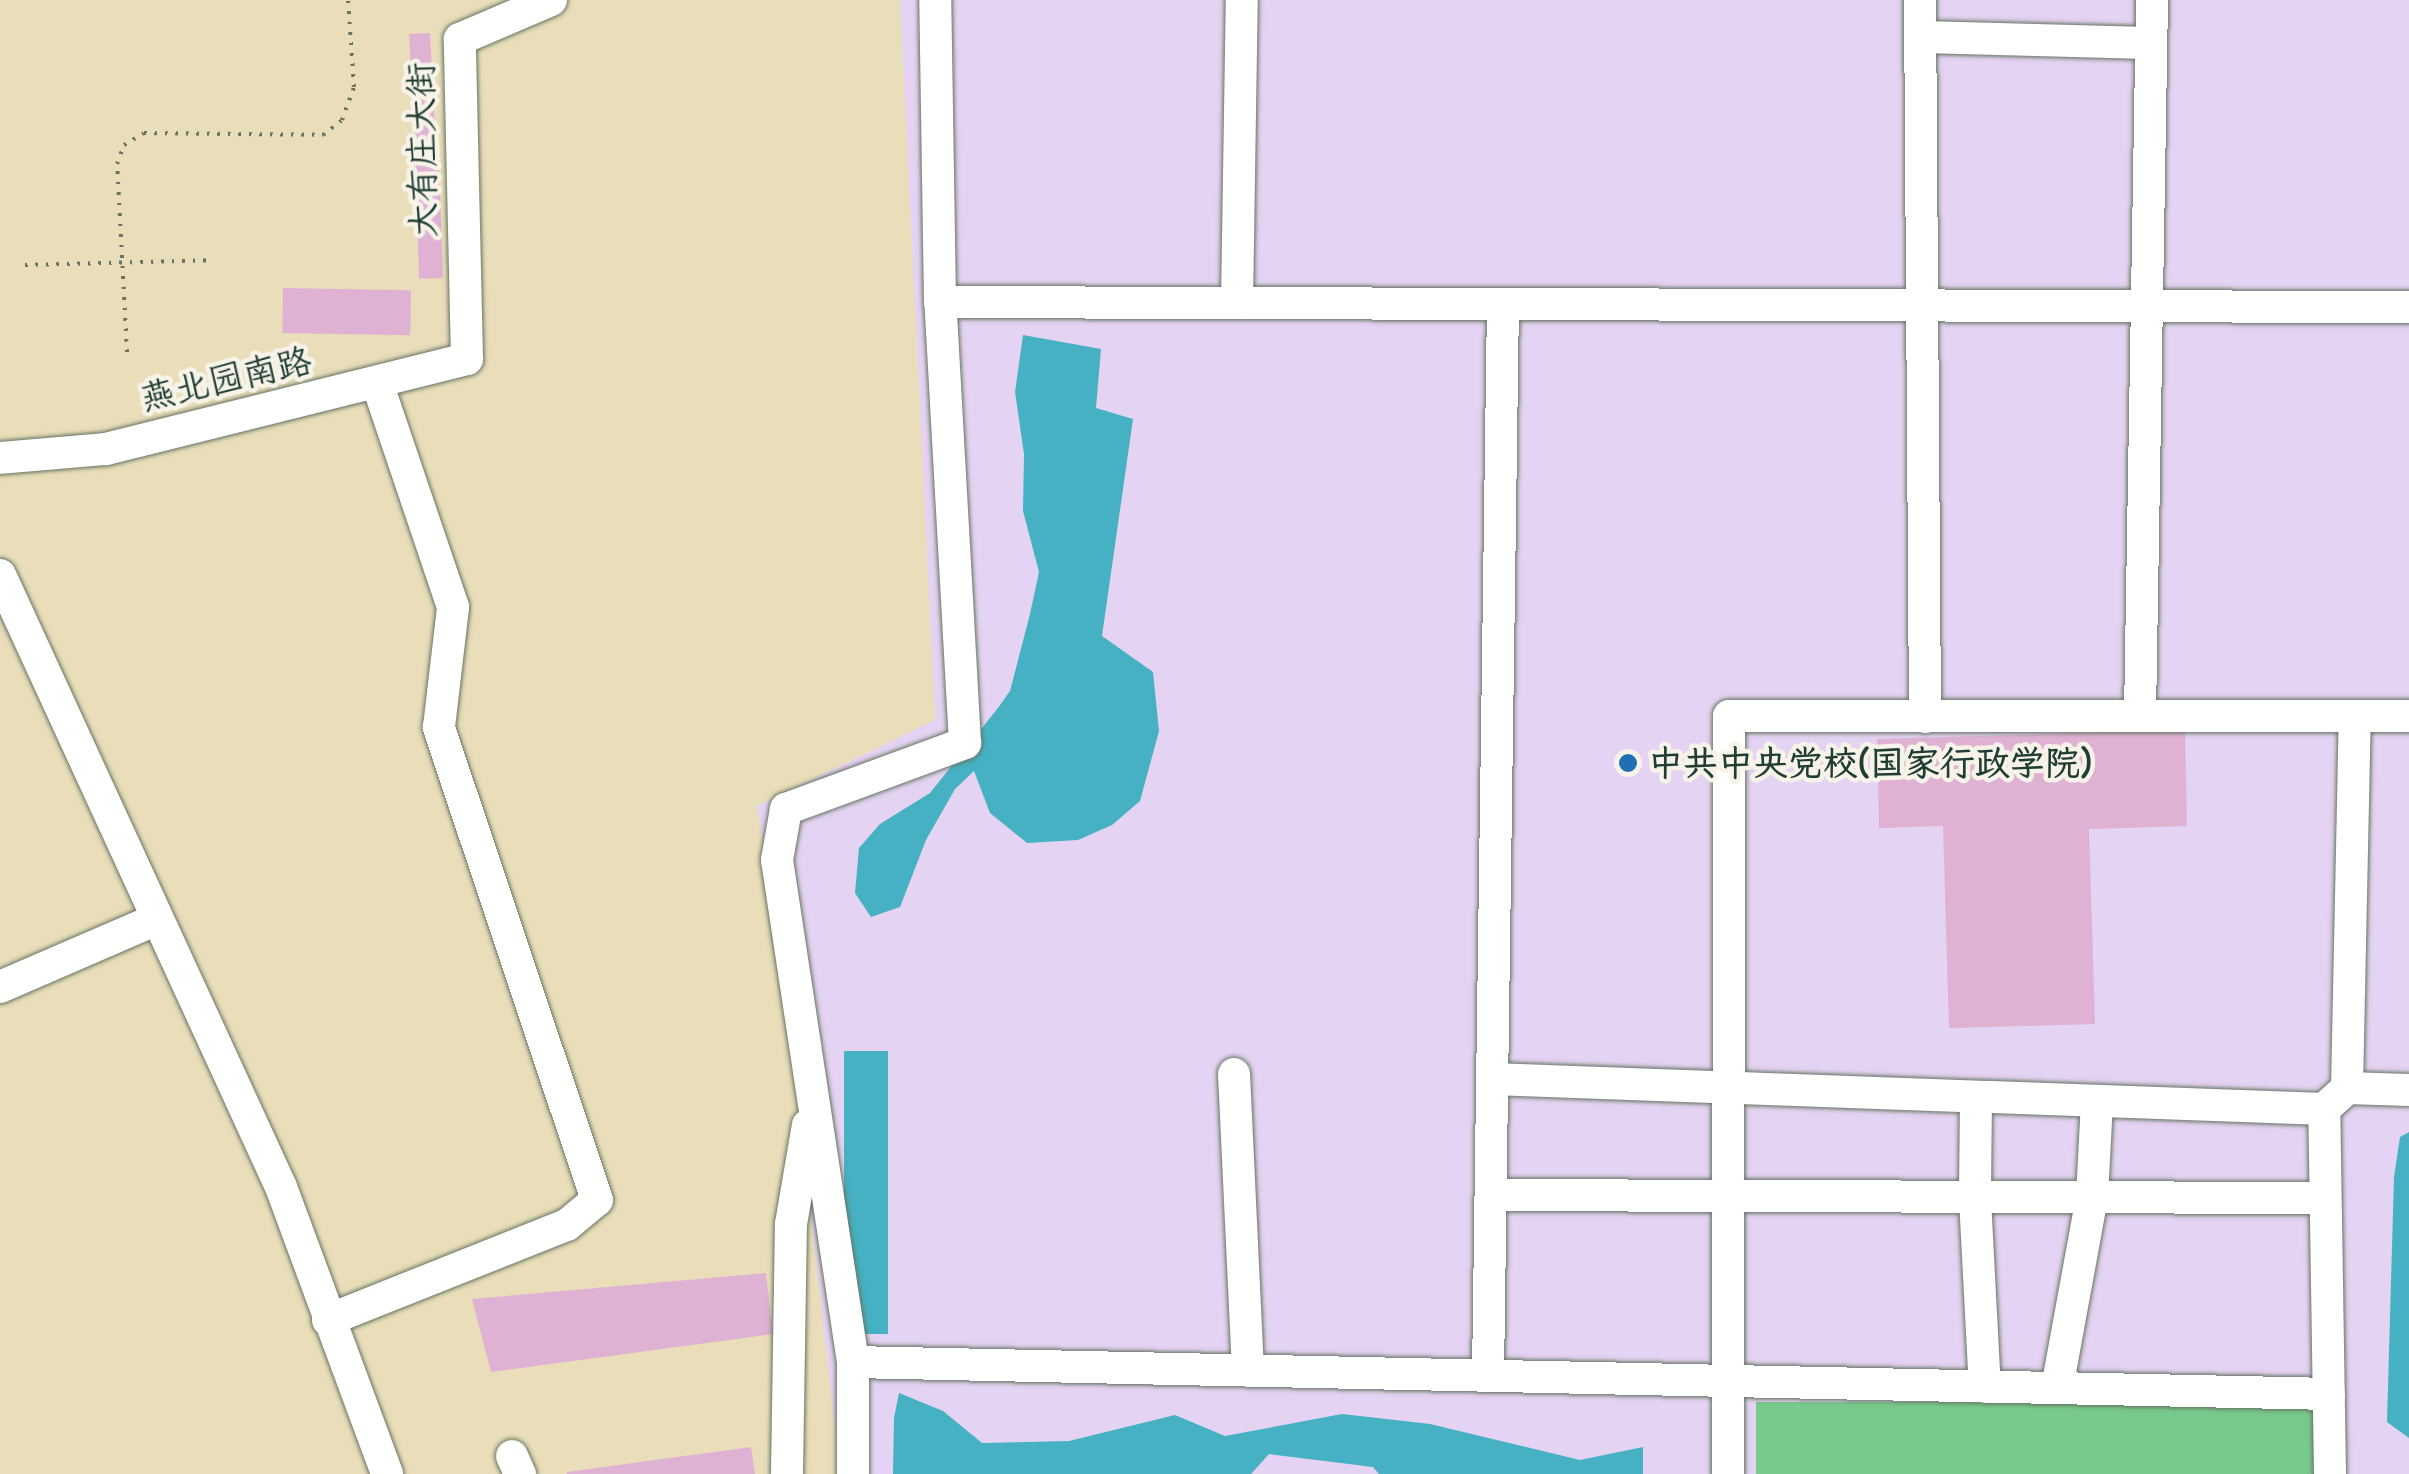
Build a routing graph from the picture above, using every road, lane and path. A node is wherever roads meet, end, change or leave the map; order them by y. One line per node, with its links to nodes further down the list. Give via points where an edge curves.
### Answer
1 (348, 0): 10 (path, via 354,87 342,120 323,135 144,133 124,145 117,164)
2 (551, 0): 19 (street, 大有庄大街, via 460,39)
3 (936, 0): 12 (street)
4 (1242, 0): 13 (street)
5 (1920, 0): 7 (street)
6 (2152, 0): 8 (street)
7 (1920, 38): 8 (street); 15 (street)
8 (2151, 42): 16 (street)
9 (210, 260): 10 (path)
10 (122, 263): 11 (path); 18 (path)
11 (25, 266)
12 (940, 302): 13 (street); 33 (street, via 965,742 786,809 777,860)
13 (1238, 303): 14 (street)
14 (1503, 304): 15 (street); 30 (street)
15 (1922, 306): 16 (street); 26 (street)
16 (2148, 306): 17 (street); 23 (street)
17 (2409, 307)
18 (127, 352)
19 (467, 359): 20 (street, 燕北园南路)
20 (377, 383): 21 (street, 燕北园南路, via 106,449); 42 (street, via 453,606 439,727 598,1200 567,1225)
21 (0, 458)
22 (0, 575): 27 (street)
23 (2140, 716): 24 (street); 26 (street)
24 (2355, 716): 25 (street); 35 (street)
25 (2409, 716)
26 (1925, 717): 31 (street, via 1730,716)
27 (157, 918): 28 (street); 42 (street, via 280,1187)
28 (0, 988)
29 (1234, 1074): 44 (street)
30 (1492, 1078): 31 (street); 37 (street)
31 (1729, 1088): 34 (street); 41 (street)
32 (2409, 1090): 35 (street)
33 (813, 1096): 43 (street); 51 (street, via 791,1224)
34 (1976, 1097): 36 (street); 39 (street)
35 (2335, 1099): 36 (street); 40 (street)
36 (2096, 1101): 38 (street)
37 (1491, 1196): 41 (street); 45 (street)
38 (2092, 1197): 39 (street); 40 (street); 48 (street)
39 (1974, 1198): 41 (street); 47 (street)
40 (2325, 1198): 49 (street)
41 (1729, 1199): 46 (street)
42 (328, 1320): 50 (street)
43 (853, 1362): 44 (street); 52 (street)
44 (1248, 1371): 45 (street)
45 (1488, 1376): 46 (street)
46 (1728, 1382): 47 (street); 53 (street)
47 (1986, 1387): 48 (street)
48 (2056, 1388): 49 (street)
49 (2329, 1394): 54 (street)
50 (387, 1474)
51 (787, 1474)
52 (853, 1474)
53 (1728, 1474)
54 (2330, 1474)

